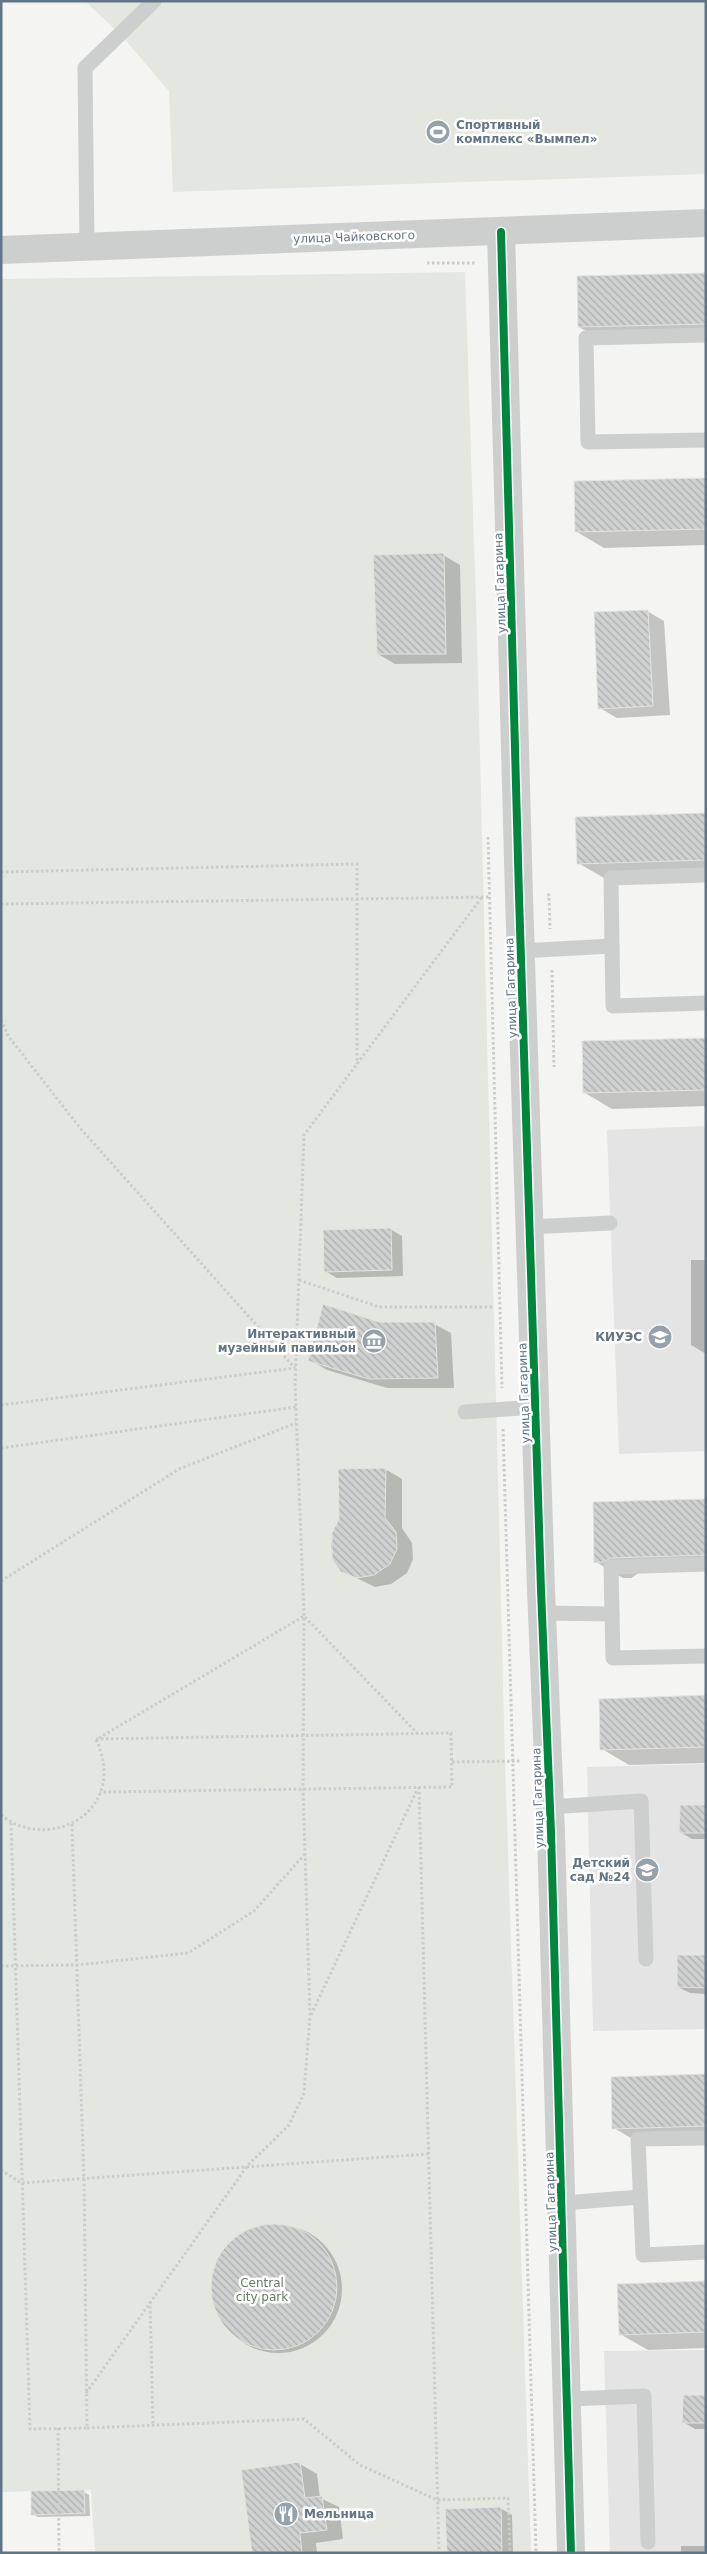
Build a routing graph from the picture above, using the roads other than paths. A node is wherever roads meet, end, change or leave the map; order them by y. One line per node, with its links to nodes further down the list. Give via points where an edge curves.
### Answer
1 (154, 1): 4 (lane, via 85,68)
2 (706, 223): 3 (street, улица Чайковского)
3 (501, 232): 4 (street, улица Чайковского); 10 (street, улица Гагарина)
4 (87, 246): 5 (street, улица Чайковского)
5 (1, 250)
6 (706, 335): 7 (lane, via 586,338 588,442)
7 (706, 440)
8 (706, 875): 9 (lane, via 611,878)
9 (612, 946): 10 (lane); 11 (lane, via 613,1006)
10 (521, 951): 13 (street, улица Гагарина)
11 (706, 1003)
12 (610, 1223): 13 (lane)
13 (530, 1227): 14 (street, улица Гагарина)
14 (536, 1407): 15 (lane); 17 (street, улица Гагарина)
15 (465, 1412)
16 (706, 1564): 18 (lane, via 612,1567)
17 (542, 1613): 18 (lane); 20 (street, улица Гагарина)
18 (612, 1614): 19 (lane, via 613,1658)
19 (706, 1656)
20 (550, 1807): 21 (lane, via 641,1801); 24 (street, улица Гагарина)
21 (646, 1959)
22 (706, 2138): 23 (lane, via 638,2139)
23 (640, 2198): 24 (lane); 25 (lane, via 643,2255)
24 (563, 2203): 26 (street, улица Гагарина)
25 (706, 2252)
26 (568, 2399): 27 (lane, via 644,2396); 28 (street, улица Гагарина)
27 (648, 2542)
28 (572, 2553)

